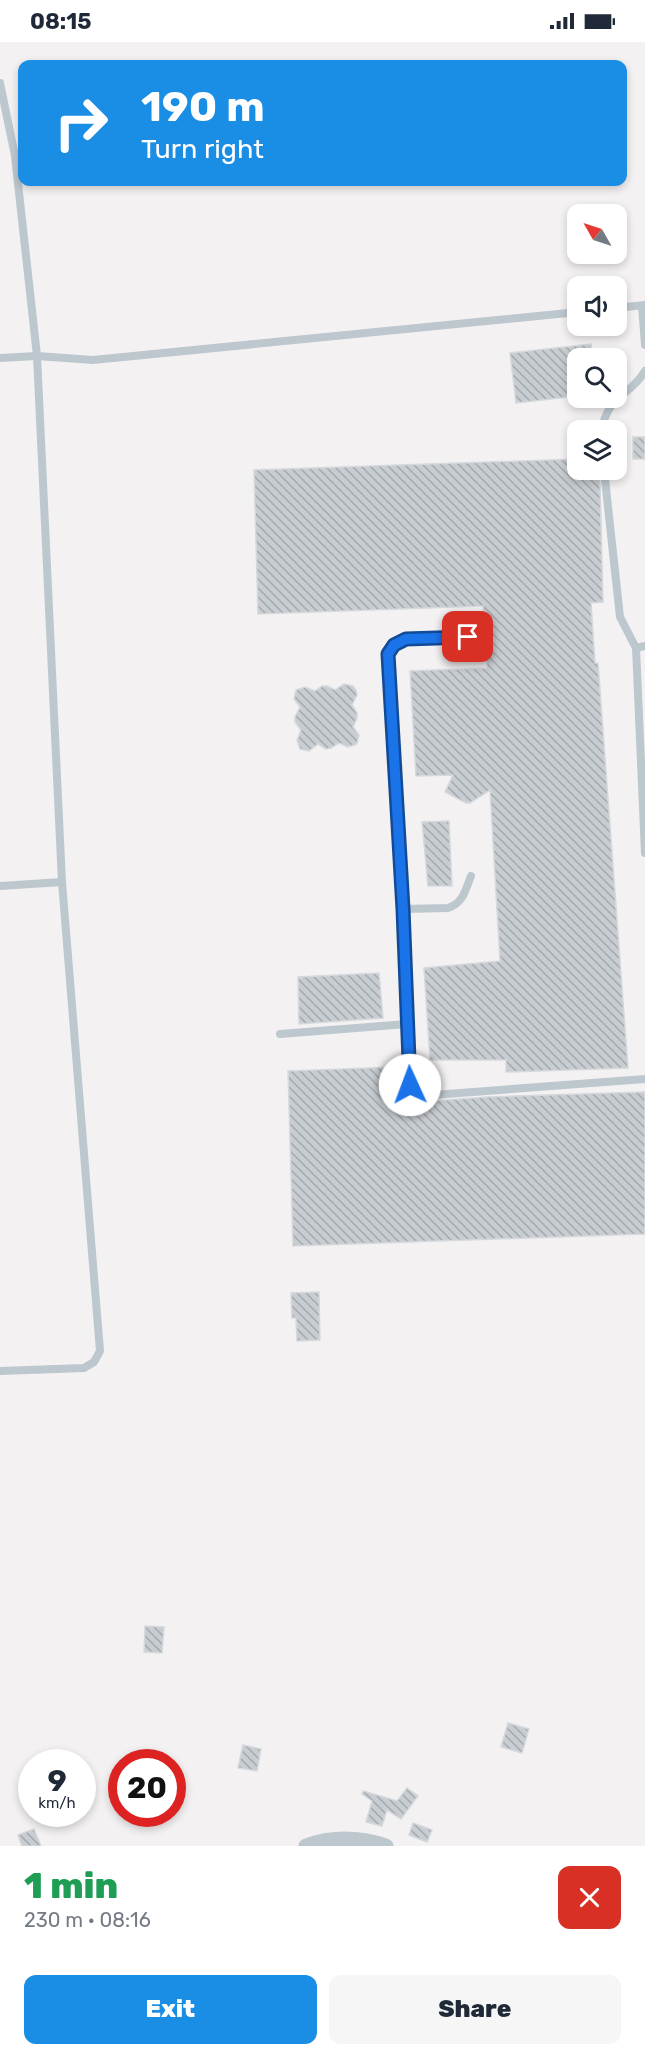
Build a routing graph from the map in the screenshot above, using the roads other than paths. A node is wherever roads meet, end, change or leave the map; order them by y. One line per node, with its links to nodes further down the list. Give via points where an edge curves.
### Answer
1 (0, 83): 2 (lane)
2 (18, 183)
3 (18, 186): 8 (lane)
4 (644, 305): 5 (lane); 7 (lane)
5 (627, 307)
6 (567, 313): 8 (lane, via 93,360)
7 (645, 345)
8 (37, 356): 9 (lane); 17 (lane)
9 (0, 358)
10 (645, 371): 11 (lane, via 610,407)
11 (605, 420)
12 (605, 480): 14 (lane, via 620,617)
13 (468, 637): 19 (lane, via 406,639 394,645 388,654)
14 (641, 647): 15 (lane)
15 (645, 853)
16 (471, 876): 19 (lane, via 461,901 454,906)
17 (62, 882): 18 (lane); 23 (lane, via 100,1351 94,1362 84,1368)
18 (0, 886)
19 (403, 909): 20 (lane)
20 (407, 1024): 21 (lane); 22 (lane, via 410,1085 420,1096)
21 (280, 1034)
22 (645, 1079)
23 (0, 1371)
24 (306, 1846): 25 (street, via 334,1838)
25 (386, 1846)

